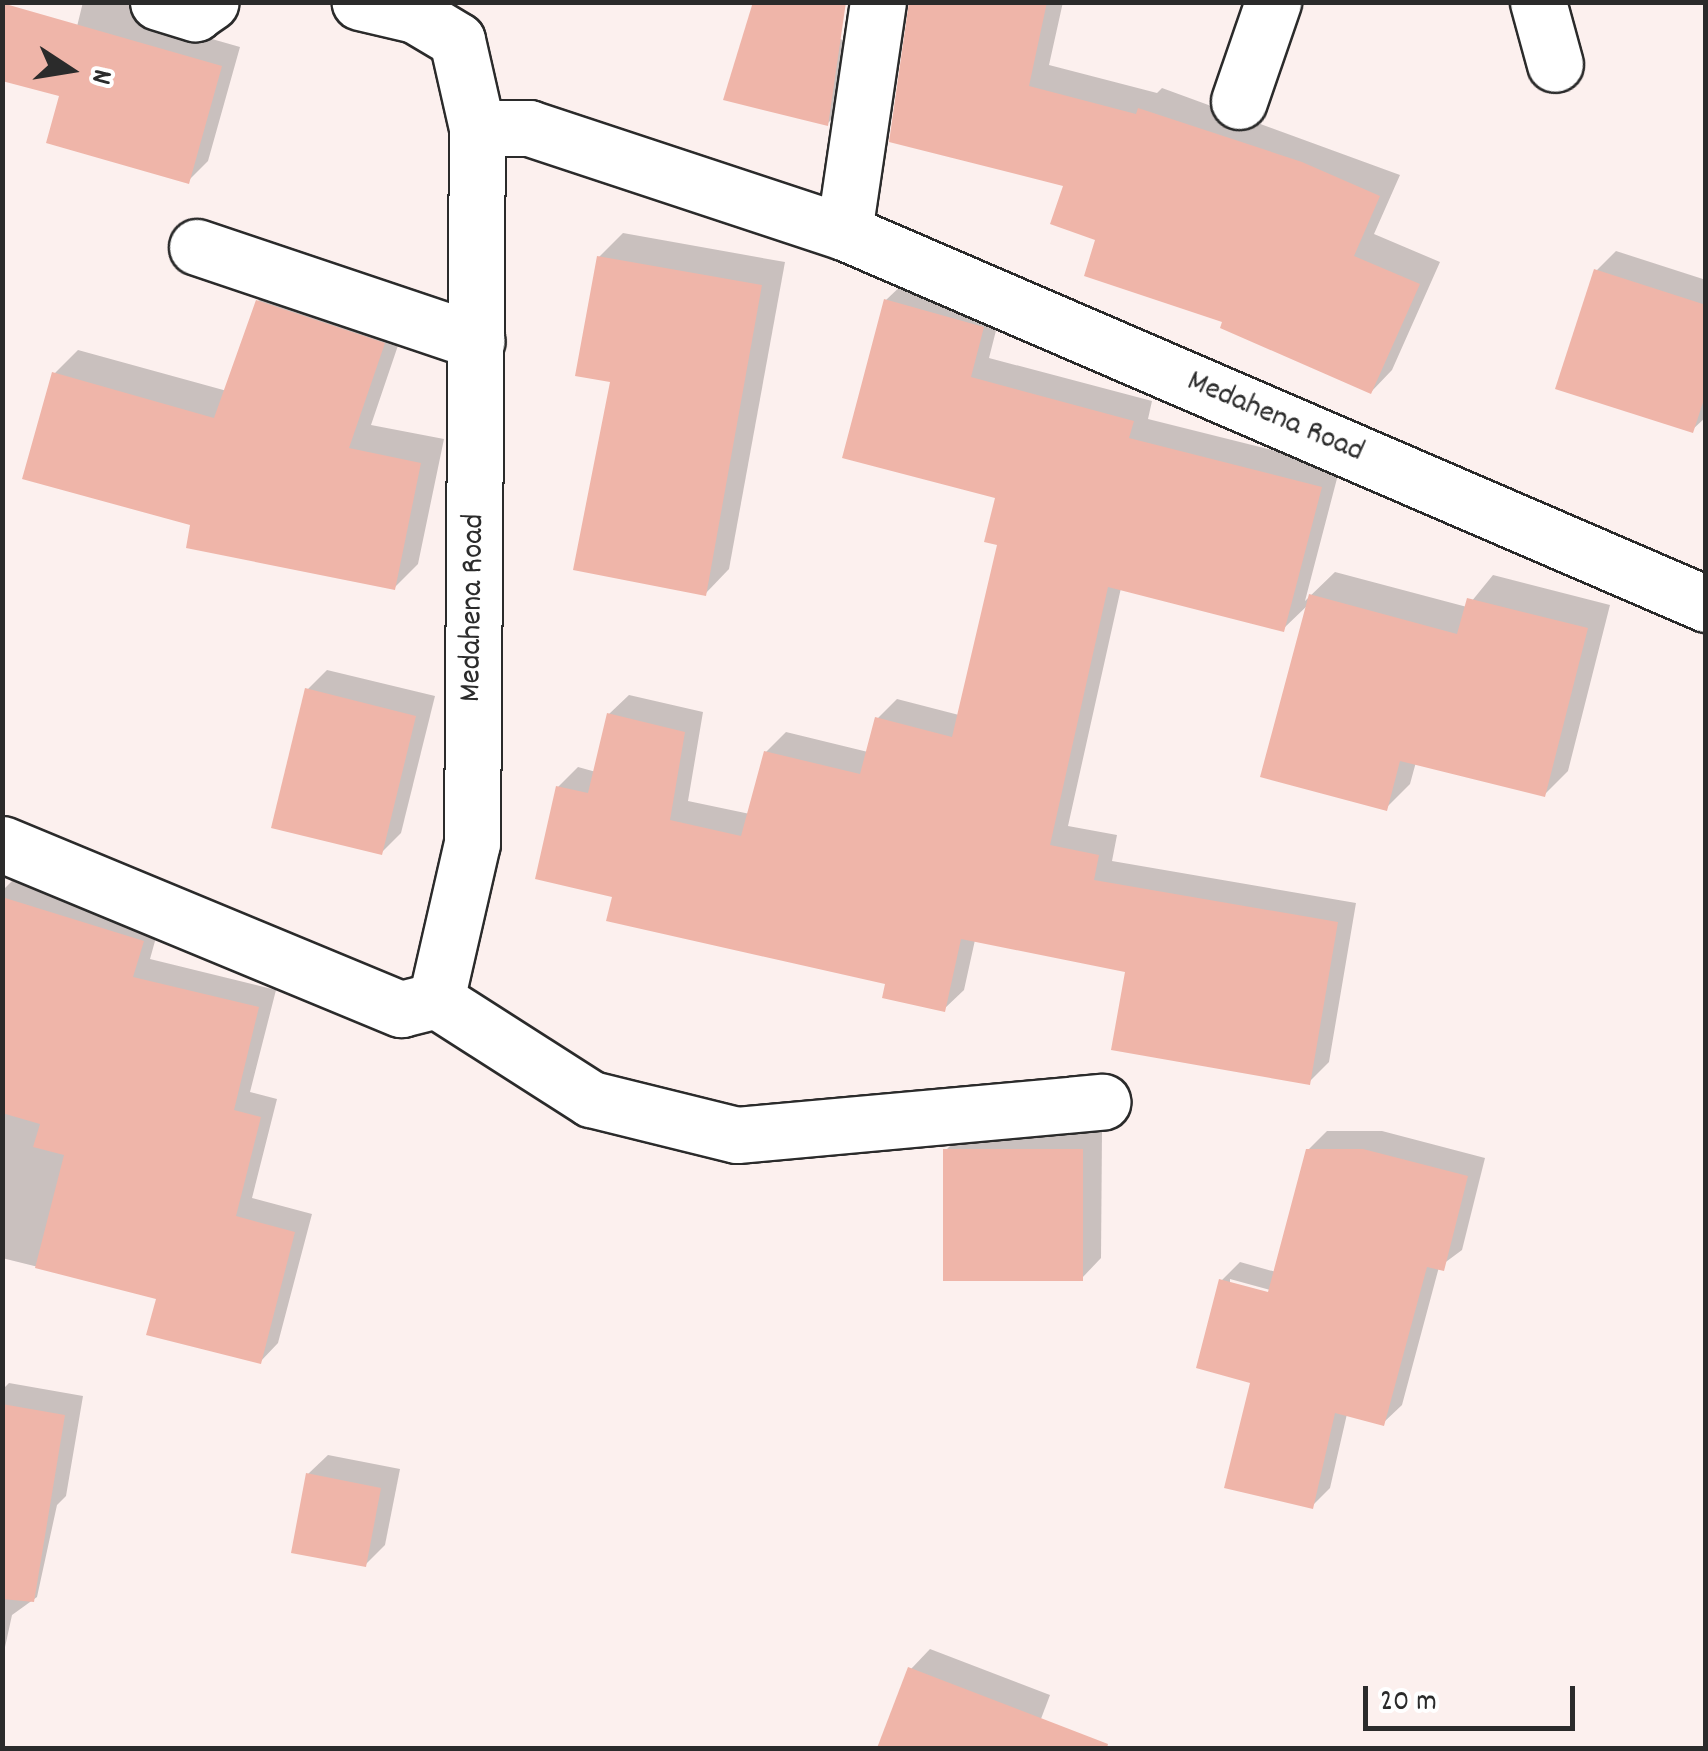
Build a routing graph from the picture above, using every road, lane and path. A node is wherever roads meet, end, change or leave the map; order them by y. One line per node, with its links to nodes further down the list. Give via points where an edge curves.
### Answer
1 (158, 2): 2 (street, via 196,13)
2 (212, 2)
3 (360, 2): 9 (street, via 415,15 457,40)
4 (878, 2): 10 (street)
5 (1273, 2): 8 (street)
6 (1538, 2): 7 (street)
7 (1555, 64)
8 (1239, 101)
9 (477, 128): 10 (street, Medahena Road, via 530,128); 12 (street, Medahena Road)
10 (844, 232): 13 (street, Medahena Road)
11 (197, 246): 12 (street)
12 (477, 341): 15 (street, Medahena Road, via 472,843)
13 (1706, 604)
14 (2, 844): 15 (street, via 401,1009)
15 (436, 1000): 16 (street, via 590,1100 737,1136)
16 (1103, 1102)

